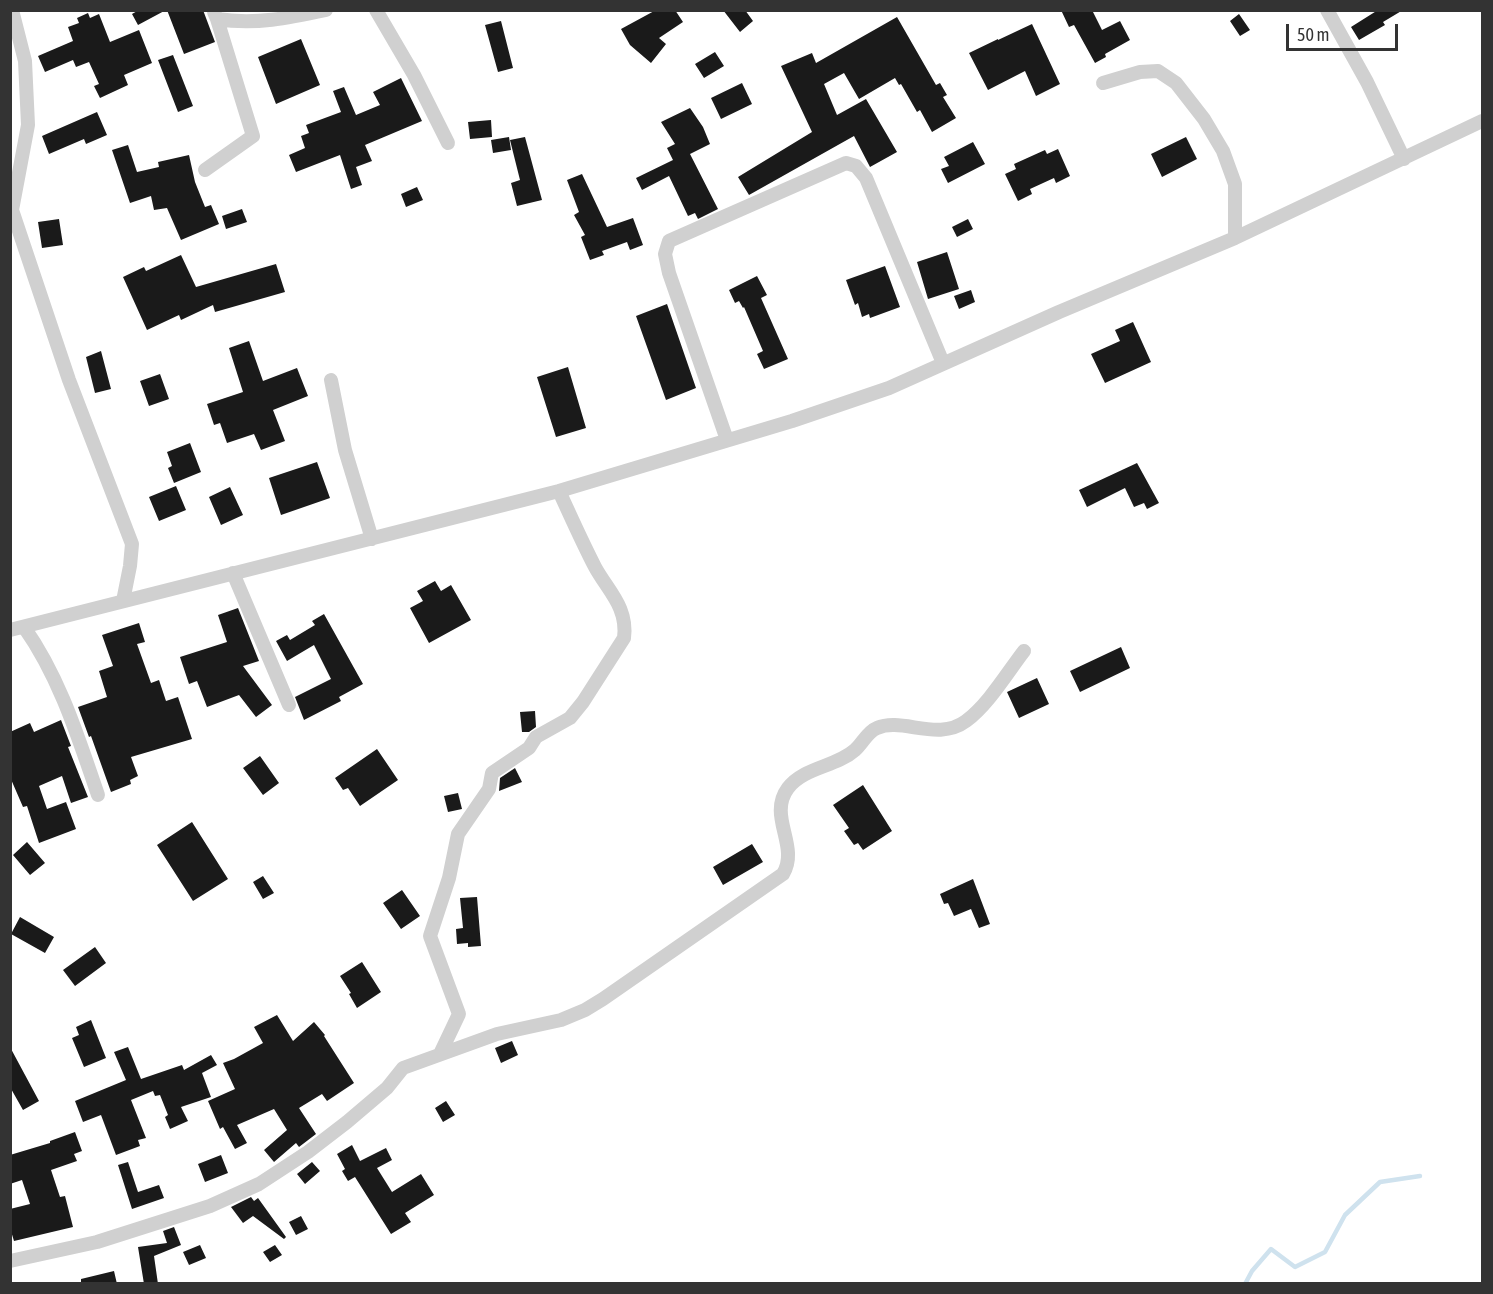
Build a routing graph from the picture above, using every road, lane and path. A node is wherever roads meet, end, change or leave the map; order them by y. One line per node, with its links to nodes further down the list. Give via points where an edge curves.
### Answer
1 (12, 10): 18 (street, via 25,61 28,125 12,210 69,380 132,544)
2 (326, 10): 5 (street, via 257,22)
3 (376, 10): 8 (street)
4 (1327, 10): 9 (street)
5 (215, 15): 10 (street, via 253,136)
6 (1103, 83): 11 (street, via 1158,70 1176,84 1223,151 1234,184)
7 (1482, 121): 9 (street)
8 (448, 143)
9 (1404, 159): 11 (street)
10 (205, 170)
11 (1235, 238): 12 (street)
12 (943, 363): 14 (street, via 888,388); 14 (street, via 866,178 856,166 846,163 669,241 665,254 669,273)
13 (331, 380): 16 (street, via 345,450)
14 (728, 440): 15 (street)
15 (559, 491): 16 (street); 23 (street, via 597,570 618,600 626,626 624,638 570,718 536,738 492,773 489,789 458,834 430,936 459,1014)
16 (372, 539): 17 (street)
17 (233, 573): 18 (street); 21 (street)
18 (123, 601): 19 (street)
19 (17, 628): 22 (street, via 35,643 59,687)
20 (1024, 651): 23 (street, via 965,722 945,730 878,727 855,750 799,778 781,800 781,826 789,852 783,874 603,999 561,1020 497,1034)
21 (289, 705)
22 (98, 795)
23 (440, 1054): 24 (street, via 403,1068 387,1088 347,1122 259,1184 210,1206 97,1242)
24 (10, 1261)

